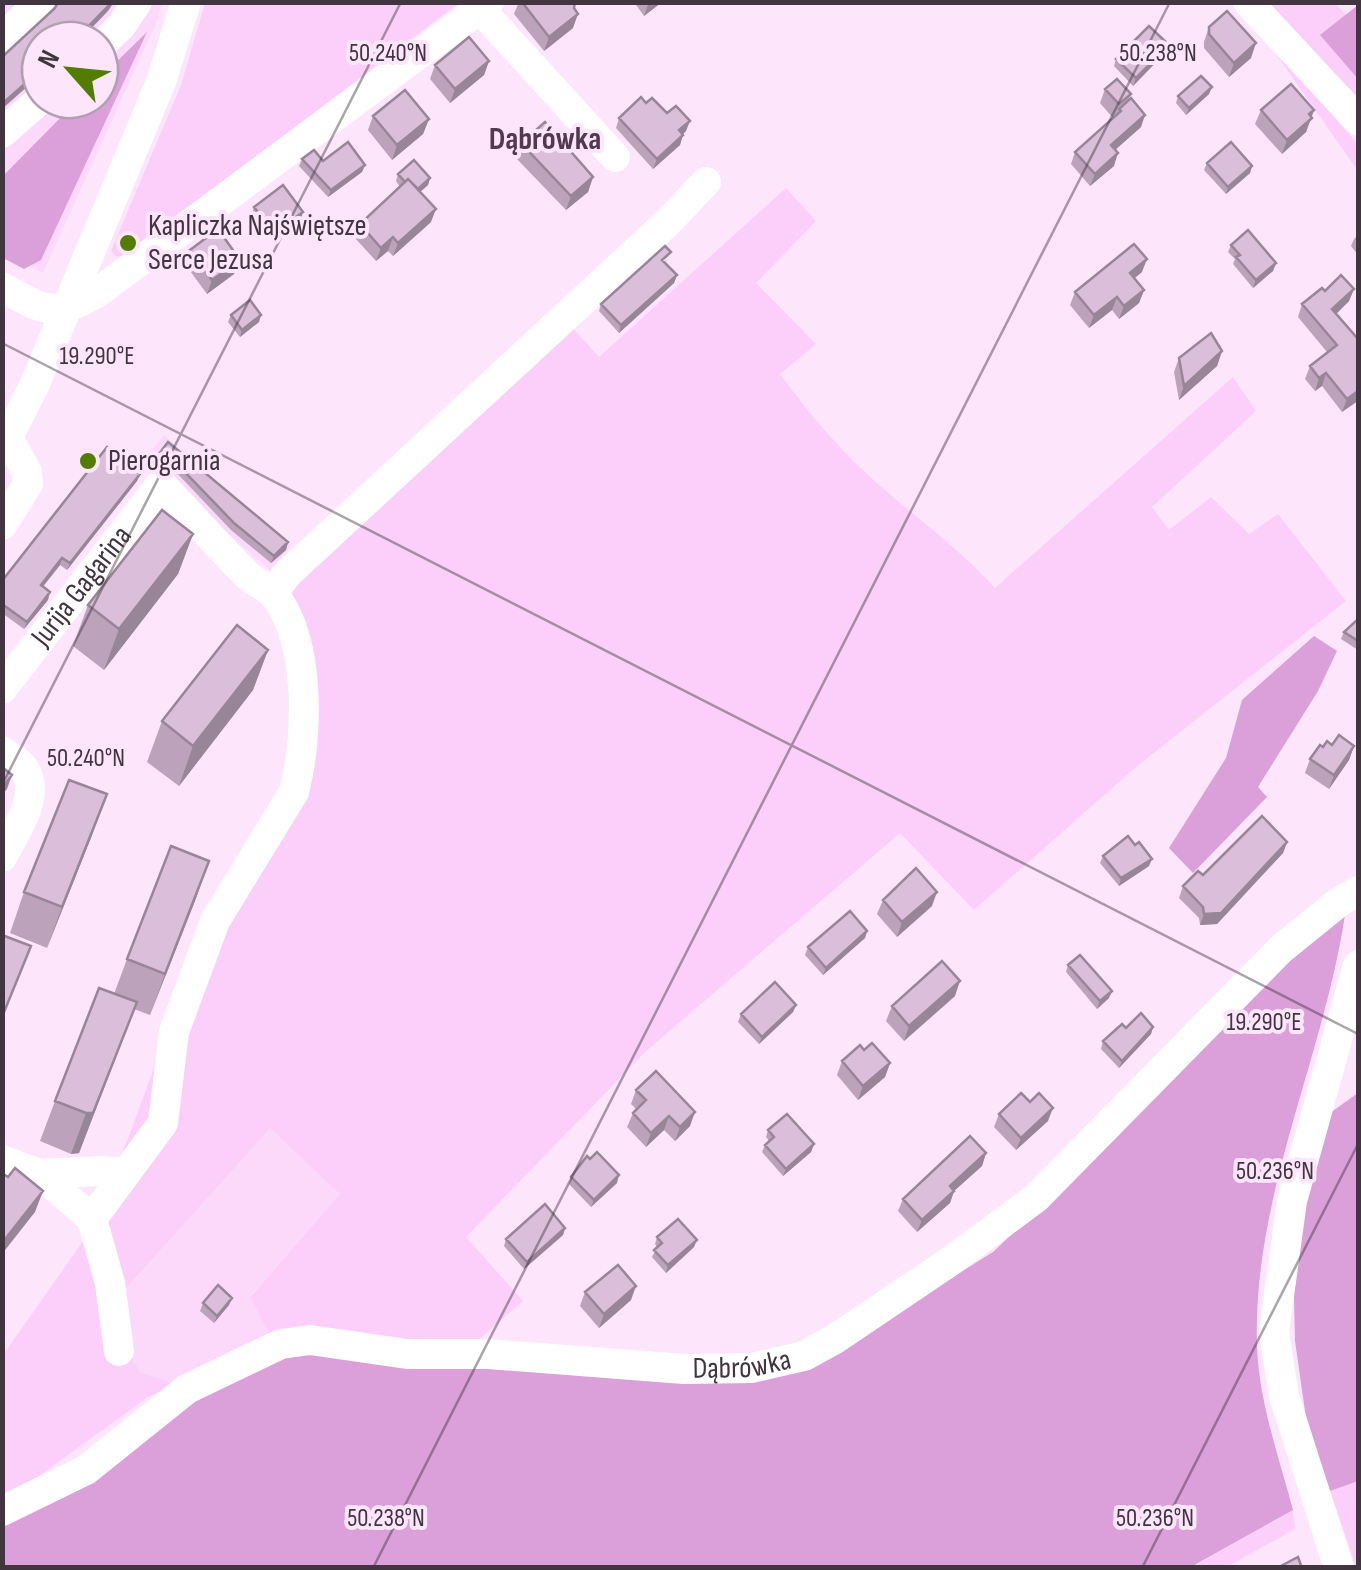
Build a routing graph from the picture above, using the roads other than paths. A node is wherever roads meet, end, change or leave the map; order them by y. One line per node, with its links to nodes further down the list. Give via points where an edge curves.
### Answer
1 (40, 2): 7 (street)
2 (137, 2): 6 (street)
3 (186, 2): 12 (street)
4 (1248, 2): 8 (street)
5 (484, 6): 9 (street); 12 (street, via 161,249)
6 (120, 27)
7 (2, 39)
8 (1358, 120)
9 (614, 157)
10 (706, 182): 15 (street)
11 (2, 287): 12 (street, via 50,310)
12 (66, 310): 13 (street)
13 (6, 444): 14 (street, via 28,484)
14 (2, 525)
15 (273, 593): 16 (street, Jurija Gagarina, via 162,484); 22 (street, via 297,642 302,673 294,792 222,906 174,1032 164,1123)
16 (2, 689)
17 (2, 751): 18 (street, via 23,767 30,788)
18 (2, 857)
19 (1358, 891): 26 (street, Dąbrówka, via 1282,949 1036,1198 804,1356 752,1368 684,1369 407,1354 310,1340 281,1344 188,1389 86,1470)
20 (1358, 965): 27 (street, via 1292,1202 1274,1332 1284,1396)
21 (2, 1160): 23 (street)
22 (125, 1173): 23 (street); 24 (street)
23 (40, 1174): 24 (street)
24 (92, 1219): 25 (street, via 110,1282)
25 (119, 1351)
26 (2, 1511)
27 (1340, 1568)

